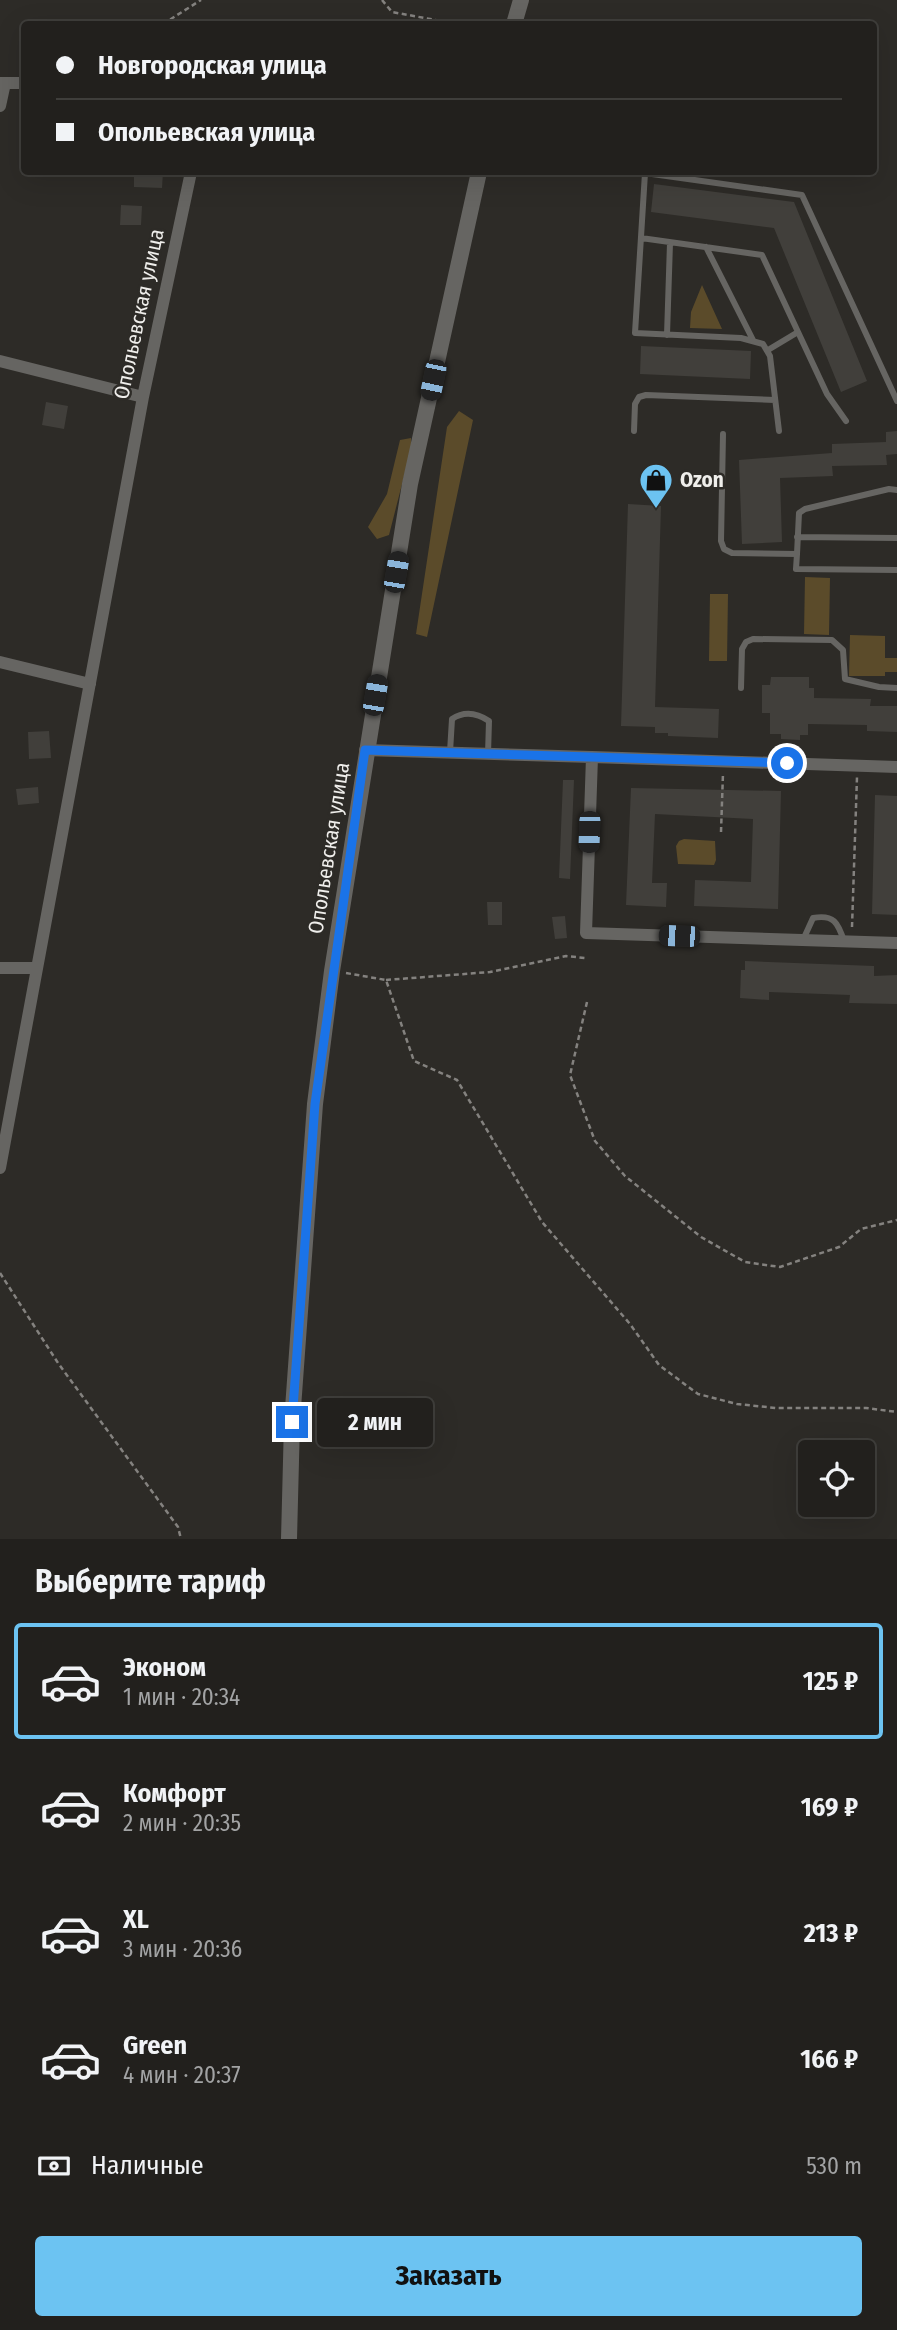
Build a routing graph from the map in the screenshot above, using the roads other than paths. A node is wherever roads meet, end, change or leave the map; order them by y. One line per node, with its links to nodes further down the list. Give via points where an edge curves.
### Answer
1 (521, 0): 2 (street)
2 (515, 21)
3 (3, 83): 4 (street); 5 (street)
4 (21, 83)
5 (0, 106)
6 (190, 175): 18 (street, Опольевская улица)
7 (478, 175): 34 (street, Опольевская улица, via 410,484)
8 (645, 175): 10 (lane)
9 (659, 175): 20 (lane, via 802,195)
10 (641, 239): 11 (lane); 14 (lane, via 635,334)
11 (670, 243): 12 (lane); 14 (lane)
12 (706, 247): 13 (lane, via 762,255); 15 (lane)
13 (798, 332): 16 (lane); 21 (lane, via 827,394)
14 (667, 335): 15 (lane)
15 (753, 340): 16 (lane)
16 (768, 350): 19 (lane)
17 (0, 361): 18 (street)
18 (143, 397): 31 (street, Опольевская улица)
19 (775, 400): 22 (lane, via 646,395 635,404); 23 (lane)
20 (897, 401)
21 (846, 421)
22 (634, 431)
23 (779, 431)
24 (723, 434): 28 (lane, via 724,549)
25 (897, 490): 26 (lane, via 806,509 799,513)
26 (797, 537): 27 (lane); 28 (lane)
27 (897, 538)
28 (797, 554): 29 (lane, via 796,569)
29 (897, 570)
30 (0, 662): 31 (street)
31 (90, 684): 43 (street, Опольевская улица)
32 (741, 688): 33 (lane, via 742,649 753,639 832,640 843,650 845,679)
33 (897, 688)
34 (365, 750): 35 (street); 45 (street, Опольевская улица, via 315,1104 292,1422)
35 (450, 753): 36 (street); 36 (lane, via 452,719 470,713 489,720)
36 (488, 754): 37 (street)
37 (592, 757): 38 (street); 39 (street, via 586,933)
38 (897, 767)
39 (803, 940): 40 (street); 40 (lane, via 813,918 830,917)
40 (847, 941): 41 (street)
41 (897, 943)
42 (0, 968): 43 (street)
43 (37, 968): 44 (street, Опольевская улица)
44 (0, 1168)
45 (289, 1539)

